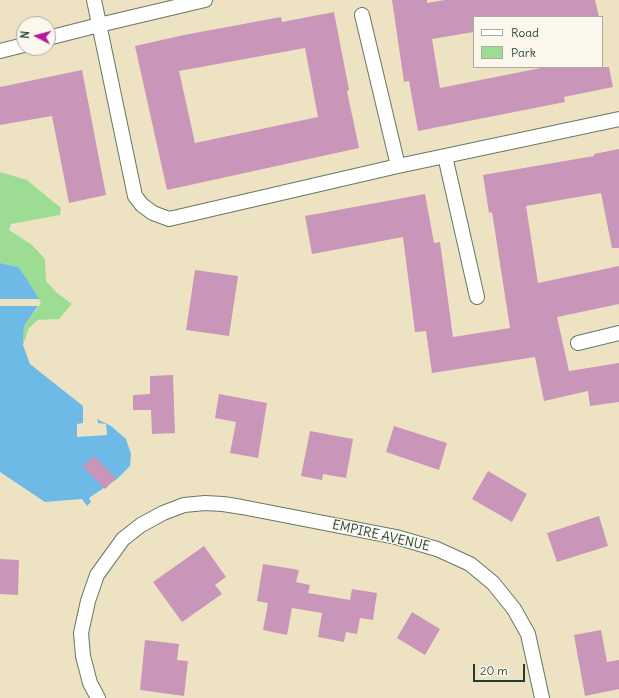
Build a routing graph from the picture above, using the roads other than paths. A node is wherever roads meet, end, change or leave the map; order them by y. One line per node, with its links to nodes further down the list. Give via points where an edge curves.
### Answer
1 (94, 0): 4 (street)
2 (205, 0): 4 (street)
3 (362, 15): 10 (street)
4 (99, 24): 5 (street); 10 (street, via 135,196 153,213 169,219)
5 (56, 36)
6 (16, 47): 7 (street)
7 (0, 51)
8 (619, 119): 9 (street)
9 (445, 156): 10 (street); 11 (street)
10 (398, 166)
11 (477, 297)
12 (619, 333): 13 (street)
13 (578, 343)
14 (98, 698): 15 (street, EMPIRE AVENUE, via 90,682 83,656 82,633 88,601 97,575 123,539 141,526 163,513 184,505 204,503 242,507 396,537 437,549 470,564 493,583 518,615 528,634)
15 (542, 698)

